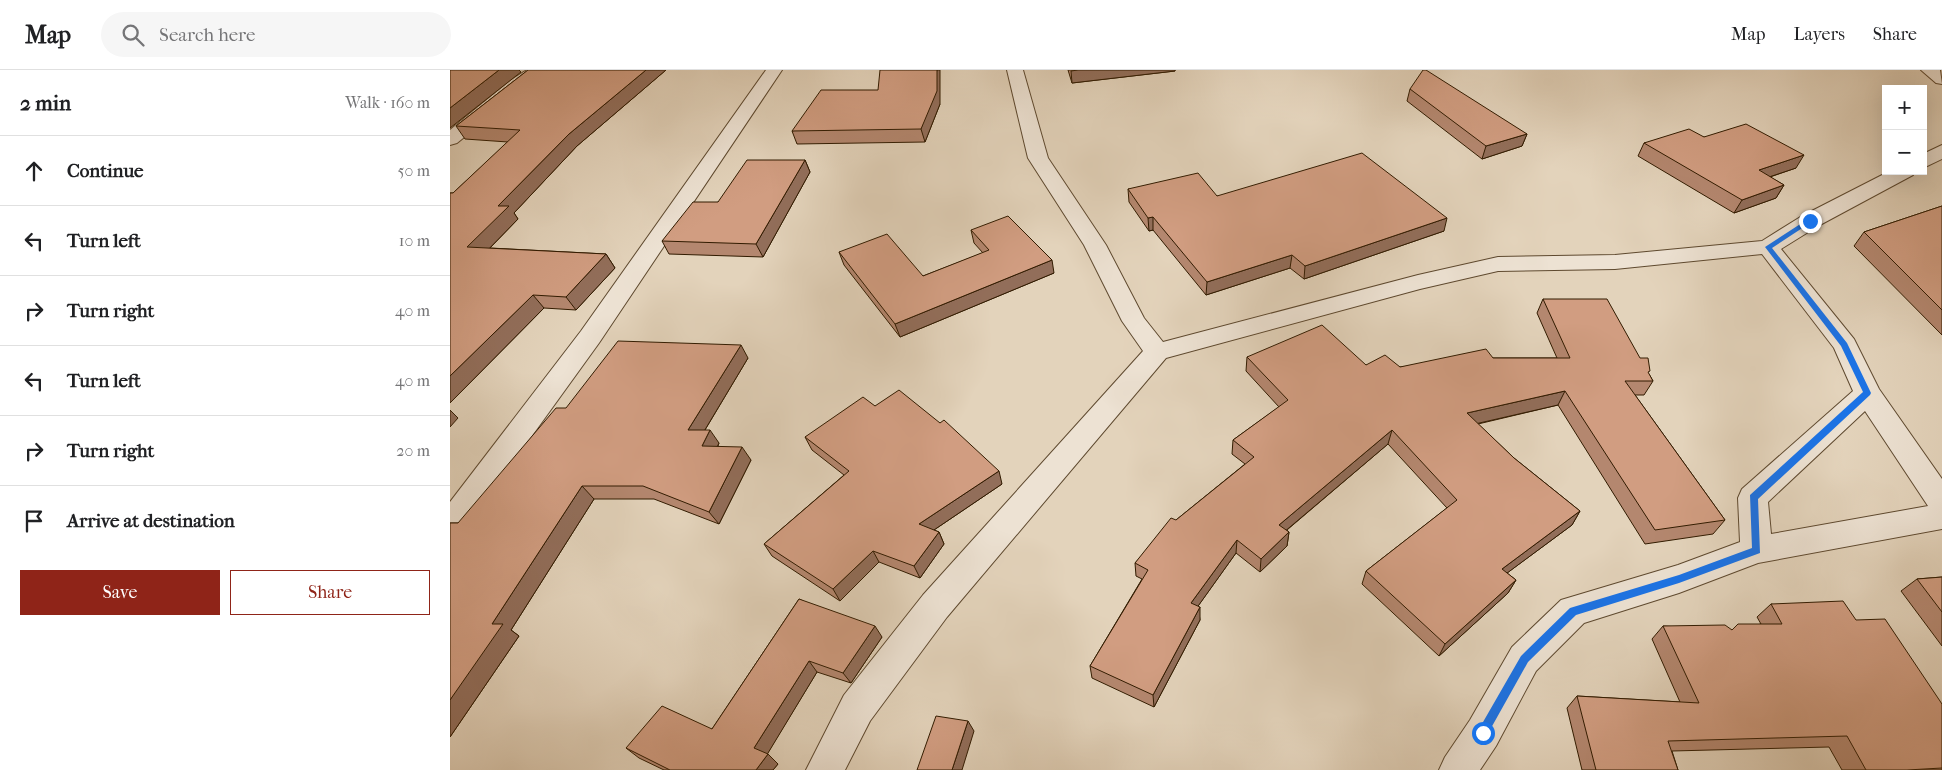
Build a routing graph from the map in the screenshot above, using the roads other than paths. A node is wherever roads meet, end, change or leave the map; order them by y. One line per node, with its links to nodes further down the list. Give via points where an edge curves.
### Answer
1 (539, 70): 6 (street)
2 (774, 70): 15 (street, via 590,338)
3 (1016, 70): 11 (street, via 1038,158 1096,245 1134,321)
4 (1929, 70): 5 (street)
5 (1942, 79)
6 (450, 139)
7 (1942, 151): 8 (street)
8 (1927, 160)
9 (1898, 175): 10 (street)
10 (1768, 247): 11 (street, via 1615,262 1498,264 1418,282); 12 (street, via 1845,345)
11 (1157, 352): 17 (street, via 934,606 858,708)
12 (1868, 393): 13 (street); 16 (street, via 1753,498)
13 (1942, 503)
14 (1942, 516): 16 (street)
15 (450, 525)
16 (1756, 550): 18 (street, via 1679,579 1573,611 1524,659 1483,733)
17 (825, 770)
18 (1458, 770)

